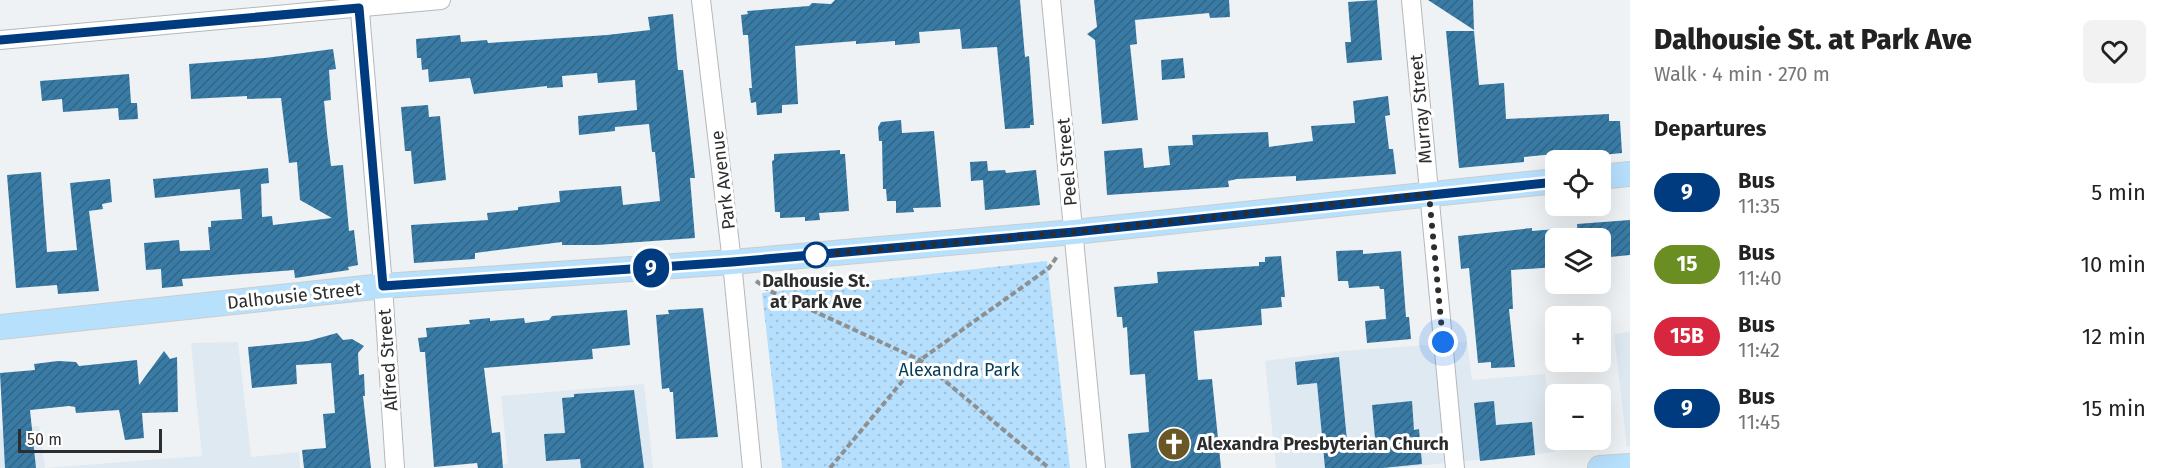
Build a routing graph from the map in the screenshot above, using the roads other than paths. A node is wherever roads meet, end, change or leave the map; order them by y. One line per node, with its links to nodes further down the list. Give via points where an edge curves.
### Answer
1 (441, 0): 5 (street)
2 (701, 0): 12 (street, Park Avenue)
3 (1051, 0): 11 (street, Peel Street)
4 (1411, 0): 10 (street, Murray Street)
5 (359, 4): 6 (street); 13 (street, Alfred Street)
6 (0, 40)
7 (1630, 174): 8 (main road)
8 (1611, 176)
9 (1545, 183): 10 (main road, Dalhousie Street)
10 (1429, 194): 11 (main road, Dalhousie Street); 19 (street, Murray Street)
11 (1074, 232): 12 (main road, Dalhousie Street); 18 (street, Peel Street)
12 (732, 262): 13 (main road, Dalhousie Street); 17 (street, Park Avenue)
13 (383, 286): 14 (main road, Dalhousie Street); 16 (street, Alfred Street)
14 (0, 327)
15 (1630, 466): 20 (main road)
16 (395, 468)
17 (752, 468)
18 (1096, 468)
19 (1455, 468)
20 (1600, 468)

